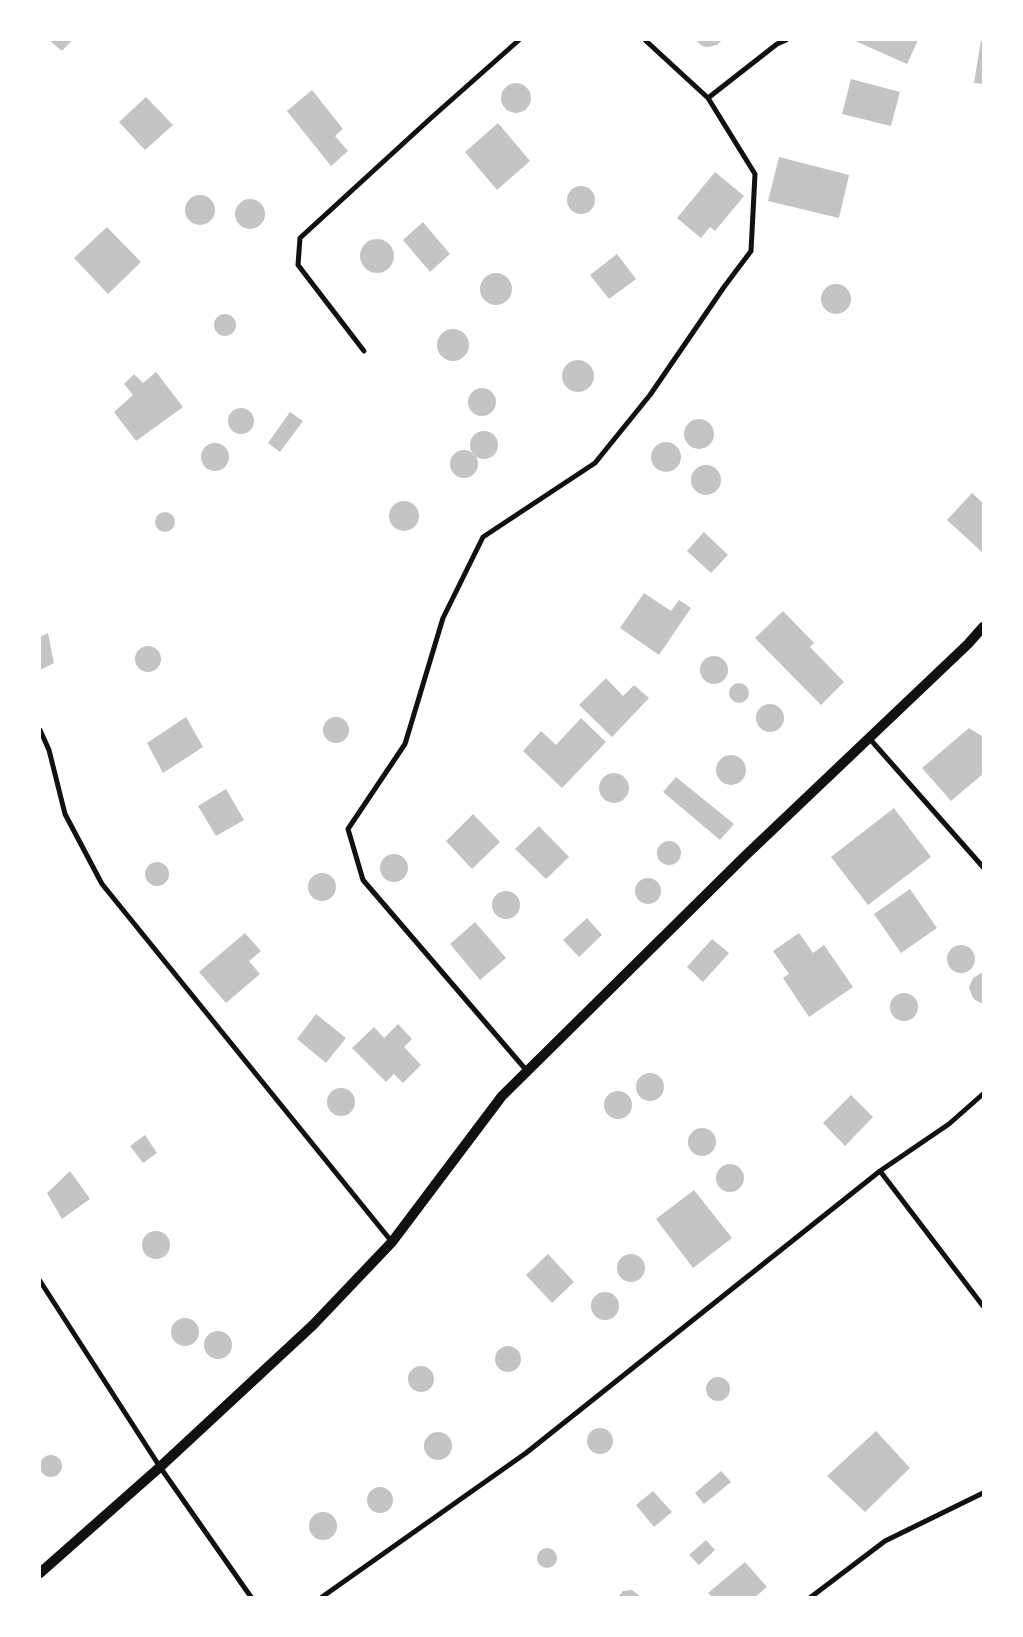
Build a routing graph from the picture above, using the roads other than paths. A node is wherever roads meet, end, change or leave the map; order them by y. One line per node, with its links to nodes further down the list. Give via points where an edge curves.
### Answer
1 (519, 40): 5 (street, via 300,238 298,265)
2 (645, 40): 4 (street)
3 (786, 40): 4 (street)
4 (708, 98): 10 (street, via 755,174 751,251 650,395 595,463 483,537 443,618 405,744 348,829 363,880)
5 (364, 351)
6 (983, 627): 8 (main road)
7 (40, 730): 13 (street, via 50,750 65,814 102,884)
8 (869, 738): 9 (street); 10 (main road)
9 (983, 867)
10 (527, 1071): 13 (main road, via 502,1096)
11 (983, 1094): 12 (street, via 948,1124)
12 (880, 1171): 15 (street); 20 (street, via 526,1454)
13 (392, 1242): 16 (main road, via 313,1325)
14 (40, 1281): 16 (street)
15 (983, 1306)
16 (160, 1466): 18 (main road); 19 (street)
17 (983, 1493): 21 (street, via 885,1541)
18 (40, 1573)
19 (251, 1597)
20 (322, 1597)
21 (811, 1597)

